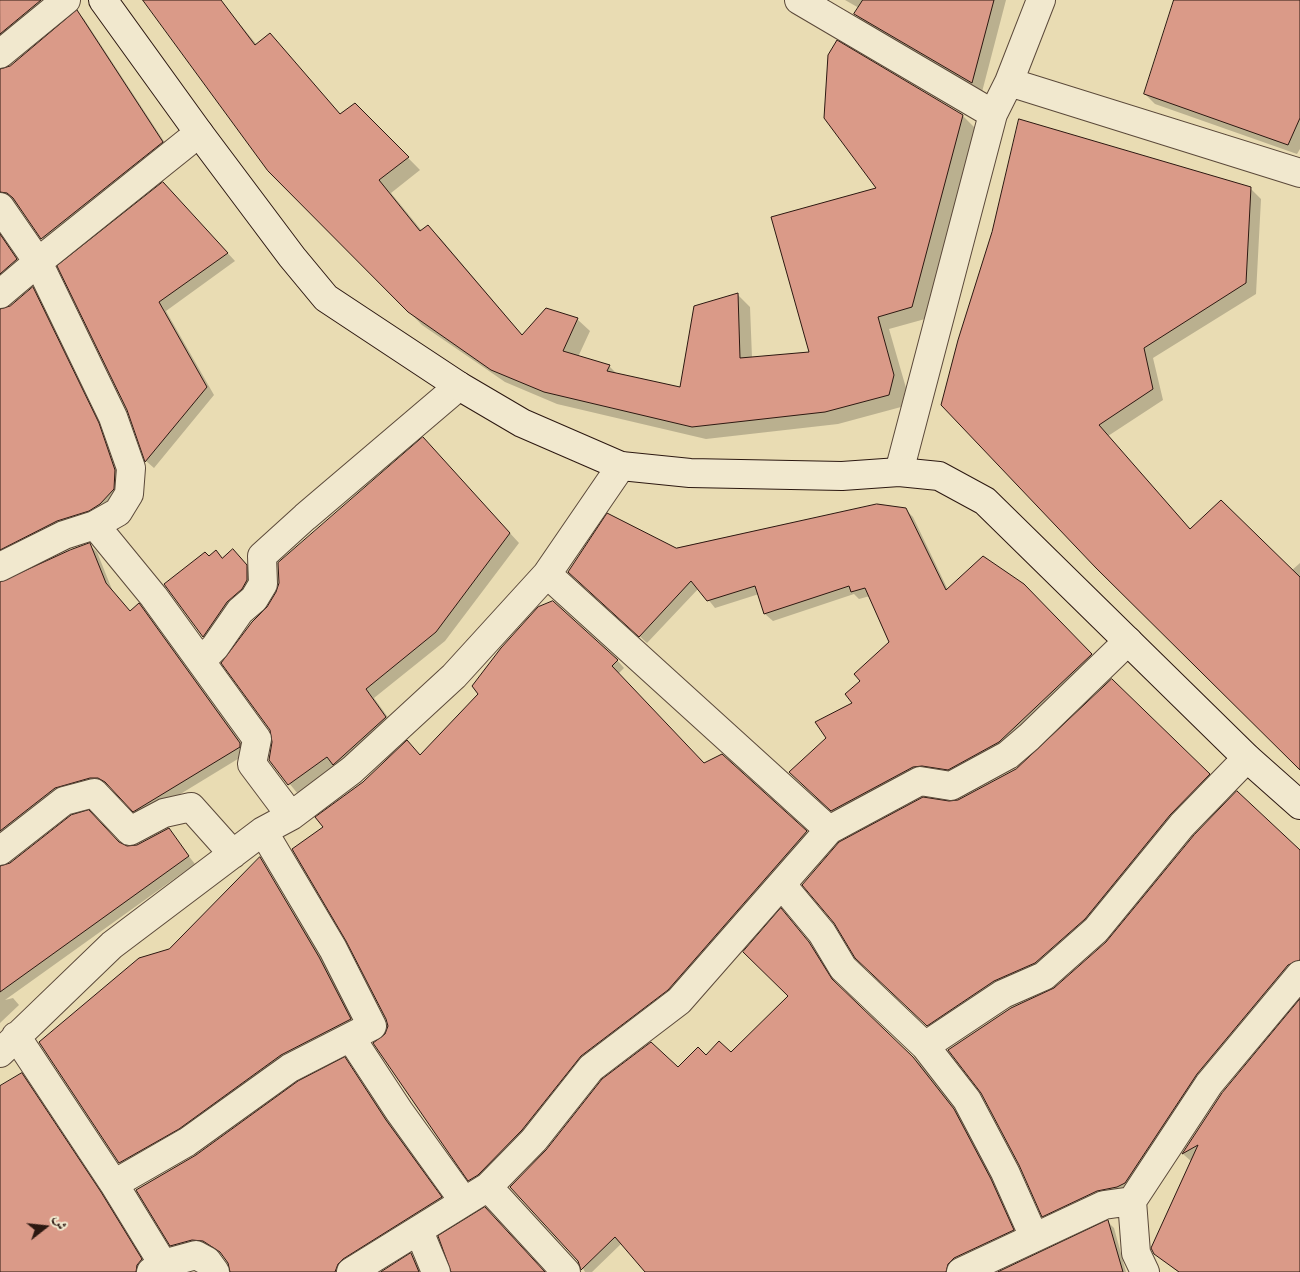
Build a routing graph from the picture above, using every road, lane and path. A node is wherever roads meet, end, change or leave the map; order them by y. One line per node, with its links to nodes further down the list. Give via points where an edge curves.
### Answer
1 (66, 0): 5 (street)
2 (103, 0): 8 (street)
3 (799, 0): 7 (street)
4 (1041, 0): 6 (street)
5 (0, 54)
6 (1009, 82): 7 (street); 9 (street)
7 (994, 114): 15 (street)
8 (199, 133): 11 (street); 13 (street, via 326,298)
9 (1300, 172)
10 (0, 208): 11 (street)
11 (38, 262): 12 (street); 16 (street, via 113,417 130,468 129,494 118,512)
12 (0, 294)
13 (459, 386): 14 (street, via 522,423); 20 (street, via 262,556 263,584)
14 (621, 466): 15 (street, via 690,473 842,476); 18 (street)
15 (899, 472): 19 (street, via 939,476 985,501)
16 (94, 525): 17 (street, via 64,535); 20 (street)
17 (0, 567)
18 (547, 574): 23 (street, via 454,676 352,770); 24 (street)
19 (1128, 641): 21 (street); 24 (street, via 1008,754 951,786 920,781)
20 (202, 660): 23 (street, via 257,739 252,764)
21 (1247, 758): 22 (street); 32 (street, via 1182,825 1096,930 1044,976 1003,994)
22 (1300, 805)
23 (290, 816): 25 (street)
24 (829, 830): 28 (street)
25 (263, 831): 27 (street); 30 (street, via 333,950 372,1026)
26 (0, 851): 27 (street, via 64,801 94,794 130,831 164,813 192,808)
27 (233, 854): 31 (street, via 112,945)
28 (782, 885): 32 (street, via 822,933 843,968); 34 (street, via 679,1001 591,1068 534,1140)
29 (1300, 975): 36 (street, via 1209,1084)
30 (351, 1038): 33 (street, via 290,1068 187,1142); 35 (street)
31 (8, 1045): 33 (street)
32 (925, 1046): 38 (street, via 967,1100 1005,1172)
33 (114, 1184): 39 (street)
34 (488, 1187): 35 (street); 43 (street)
35 (463, 1200): 37 (street)
36 (1132, 1201): 38 (street, via 1104,1205); 45 (street, via 1136,1254)
37 (418, 1231): 41 (street); 42 (street)
38 (1034, 1237): 44 (street)
39 (157, 1268): 40 (street, via 196,1256 207,1261)
40 (215, 1272)
41 (351, 1272)
42 (436, 1272)
43 (566, 1272)
44 (961, 1272)
45 (1145, 1272)

